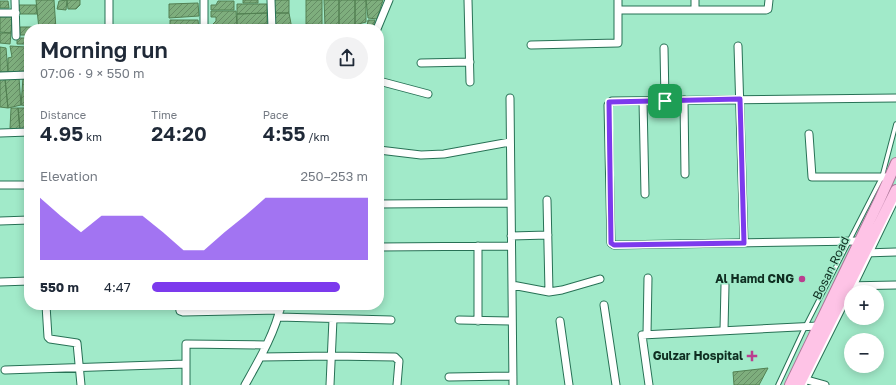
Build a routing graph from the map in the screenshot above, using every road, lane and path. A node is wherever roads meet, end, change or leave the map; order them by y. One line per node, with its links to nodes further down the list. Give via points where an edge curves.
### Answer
1 (15, 0): 13 (street)
2 (109, 0): 14 (street)
3 (204, 0): 15 (street)
4 (271, 0): 16 (street)
5 (389, 0): 17 (street)
6 (468, 0): 22 (street)
7 (618, 0): 10 (street)
8 (695, 0): 11 (street)
9 (769, 0): 11 (street, via 770,6 766,10)
10 (618, 10): 11 (street); 19 (street, via 619,39 615,44)
11 (695, 10)
12 (0, 13): 13 (street)
13 (16, 13): 18 (street)
14 (109, 24)
15 (204, 24)
16 (272, 24)
17 (379, 24)
18 (16, 36)
19 (530, 45)
20 (738, 46): 31 (street)
21 (664, 48): 34 (street)
22 (470, 62): 23 (street); 27 (street)
23 (421, 64)
24 (24, 75): 25 (street)
25 (0, 76)
26 (384, 82): 28 (street)
27 (470, 82)
28 (428, 94)
29 (510, 98): 39 (street)
30 (896, 98): 31 (street)
31 (740, 99): 32 (street); 57 (street)
32 (684, 100): 34 (street); 42 (street)
33 (642, 101): 34 (street); 47 (street); 57 (street, via 612,101 608,105 611,243)
34 (665, 101)
35 (896, 124): 43 (lane)
36 (24, 132): 37 (street)
37 (0, 133)
38 (809, 134): 43 (street, via 812,177)
39 (510, 142): 40 (street, via 444,154); 50 (street)
40 (384, 150)
41 (896, 163): 43 (main road, Bosan Road)
42 (685, 174)
43 (886, 177): 56 (main road, Bosan Road)
44 (24, 185): 45 (street)
45 (0, 186)
46 (896, 190): 61 (main road, Bosan Road)
47 (645, 194)
48 (547, 200): 55 (street)
49 (896, 201): 61 (lane)
50 (511, 203): 51 (street); 54 (street)
51 (384, 204)
52 (24, 220): 53 (street)
53 (0, 221)
54 (511, 236): 55 (street); 59 (street)
55 (548, 236): 74 (street)
56 (854, 241): 57 (street); 70 (main road, Bosan Road); 87 (lane)
57 (744, 243)
58 (478, 246): 59 (street); 60 (street); 83 (street)
59 (512, 246): 67 (street)
60 (384, 247)
61 (868, 252): 62 (street); 69 (main road, Bosan Road)
62 (896, 252)
63 (648, 278): 89 (street)
64 (600, 279): 74 (street)
65 (24, 281): 66 (street)
66 (0, 282)
67 (512, 285): 74 (street); 84 (street)
68 (725, 285): 88 (street)
69 (853, 285)
70 (837, 286): 73 (street); 86 (main road, Bosan Road)
71 (896, 286): 72 (street)
72 (884, 287)
73 (844, 288)
74 (549, 292)
75 (844, 303): 98 (main road, Bosan Road)
76 (604, 305): 106 (street)
77 (46, 310): 94 (street, via 48,336 55,341 77,343)
78 (180, 310): 79 (street)
79 (280, 311): 80 (street); 90 (street)
80 (333, 319): 81 (street); 91 (street)
81 (391, 320)
82 (459, 320): 83 (street)
83 (478, 320): 84 (street)
84 (512, 321): 96 (street)
85 (560, 321): 105 (street)
86 (818, 326): 87 (street); 109 (main road, Bosan Road)
87 (805, 327): 88 (street); 108 (lane)
88 (724, 330): 89 (street)
89 (647, 334): 107 (street, via 641,338)
90 (266, 345): 92 (street); 93 (street, via 186,344)
91 (332, 356): 92 (street); 102 (street); 103 (street, via 398,358)
92 (261, 357): 101 (street)
93 (186, 364): 94 (street); 100 (street)
94 (80, 368): 95 (street); 99 (street)
95 (5, 370)
96 (513, 376): 97 (street); 104 (street)
97 (448, 378)
98 (804, 383): 110 (street)
99 (81, 385)
100 (186, 385)
101 (245, 385)
102 (330, 385)
103 (397, 385)
104 (513, 385)
105 (569, 385)
106 (616, 385)
107 (649, 385)
108 (778, 385)
109 (790, 385)
110 (824, 385)

